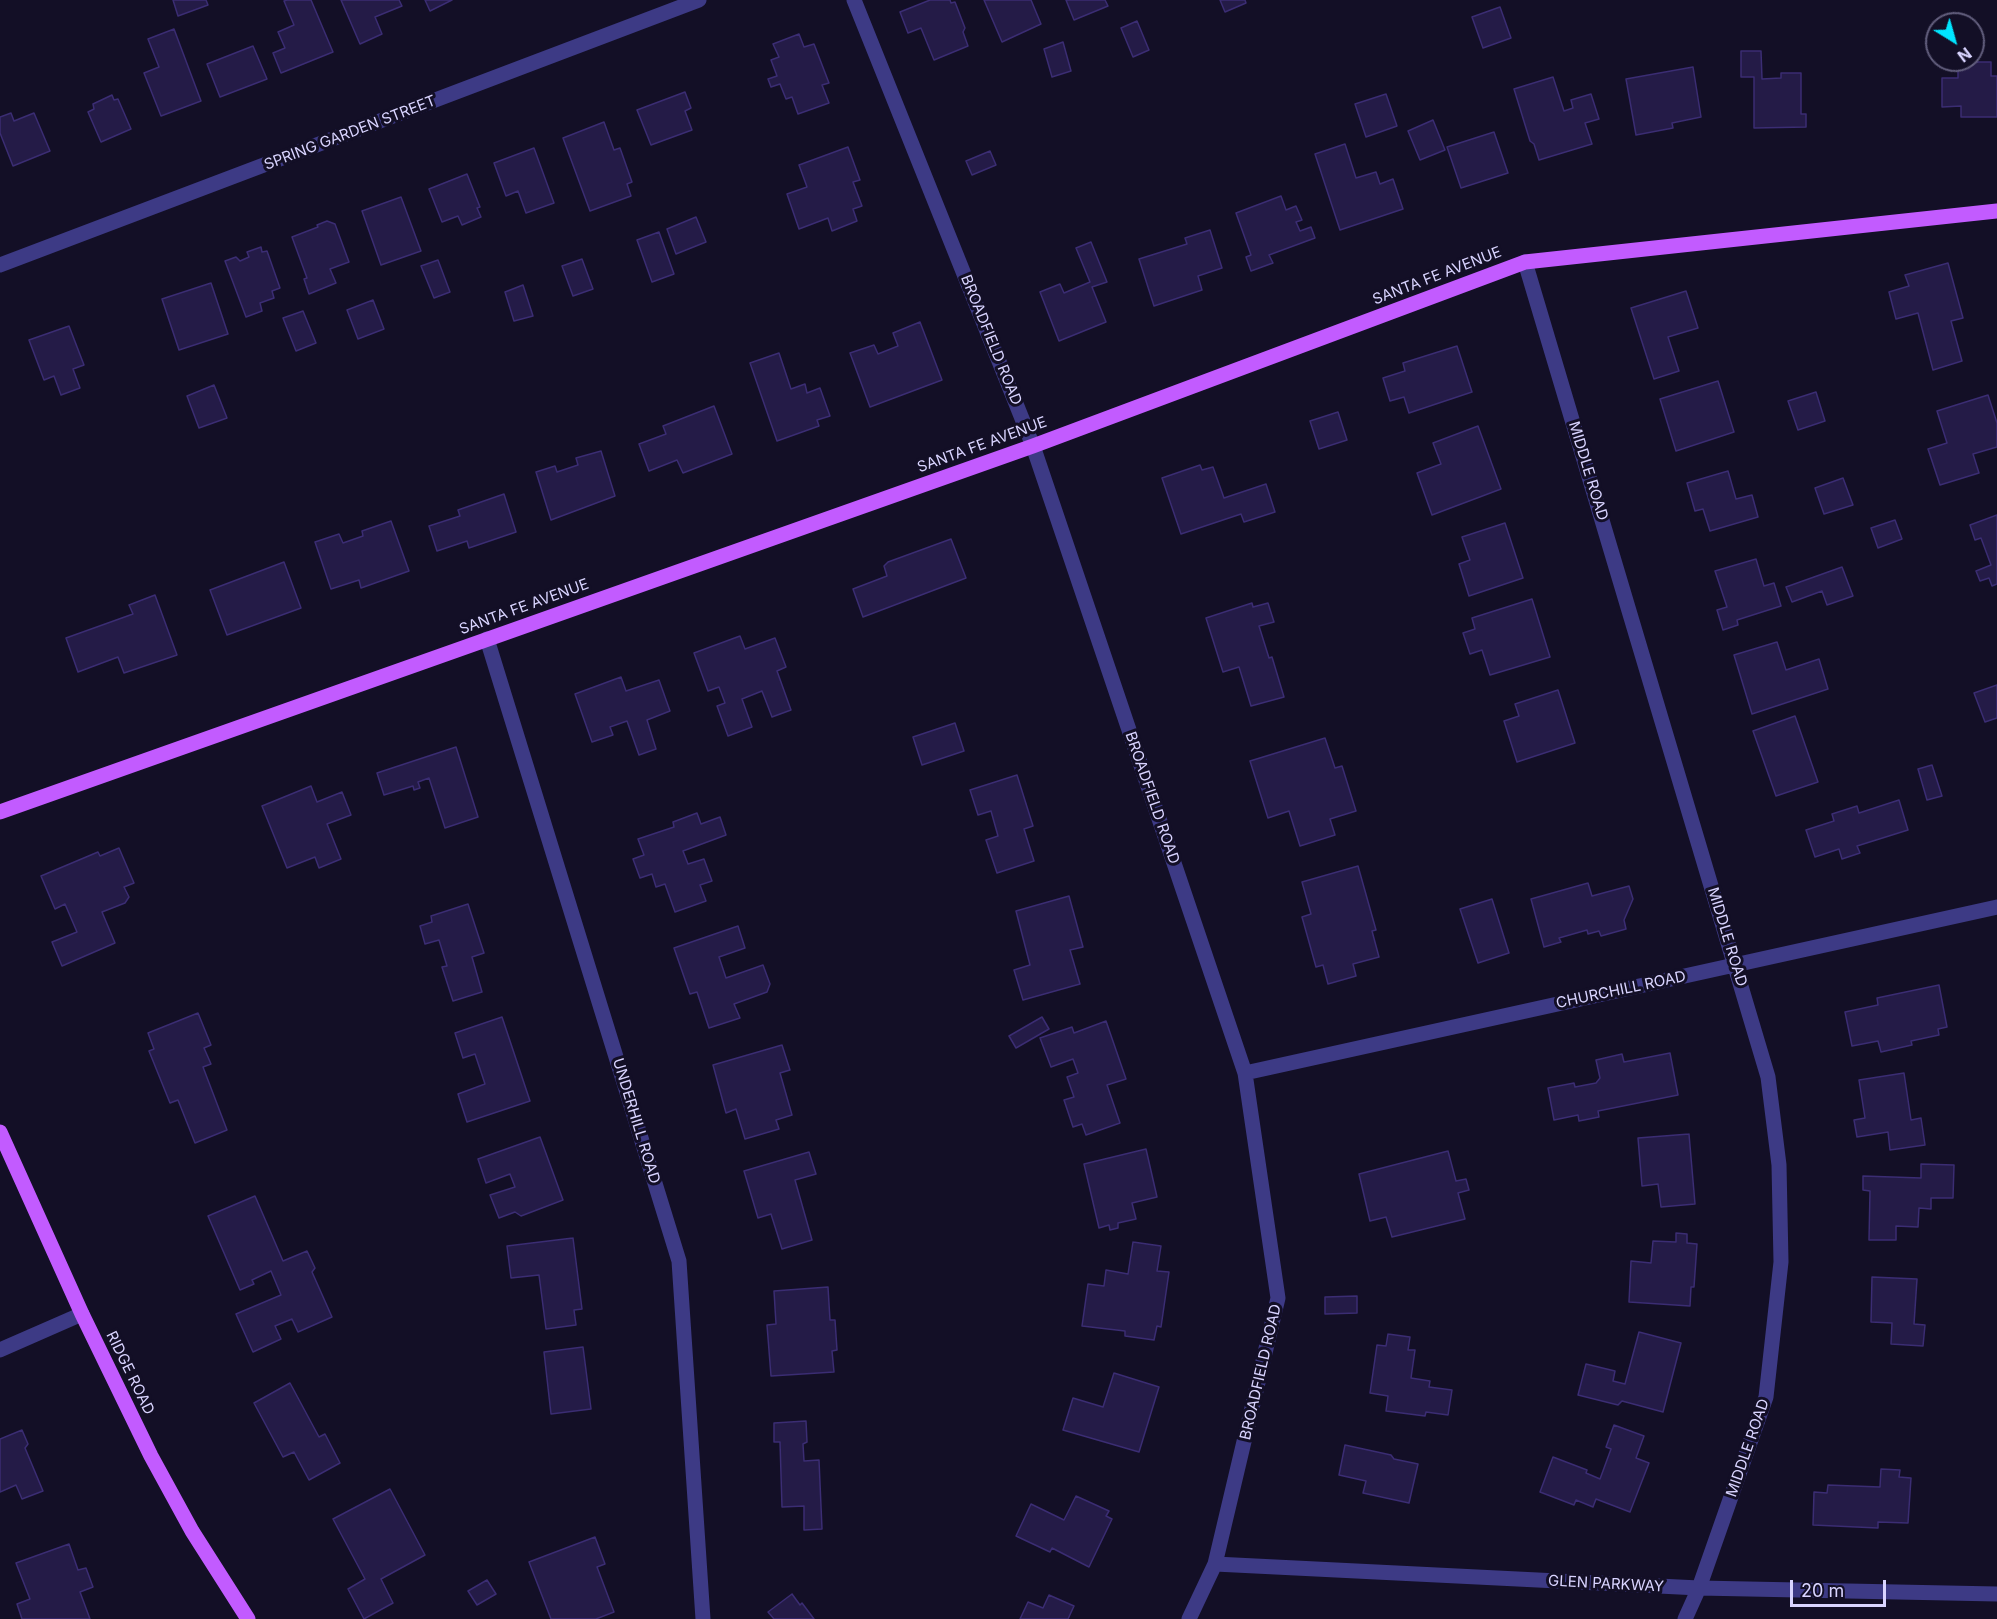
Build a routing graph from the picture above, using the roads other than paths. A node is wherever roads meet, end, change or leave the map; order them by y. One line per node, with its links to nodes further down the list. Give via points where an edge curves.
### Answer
1 (699, 0): 5 (street, SPRING GARDEN STREET)
2 (854, 0): 6 (street, BROADFIELD ROAD)
3 (1997, 211): 4 (main road, SANTA FE AVENUE)
4 (1525, 262): 6 (main road, SANTA FE AVENUE); 10 (street, MIDDLE ROAD)
5 (0, 265)
6 (1034, 446): 7 (main road, SANTA FE AVENUE); 11 (street, BROADFIELD ROAD)
7 (487, 639): 8 (main road, SANTA FE AVENUE); 19 (street, UNDERHILL ROAD, via 679,1260)
8 (0, 812)
9 (1997, 907): 10 (street, CHURCHILL ROAD)
10 (1735, 965): 11 (street, CHURCHILL ROAD); 16 (street, MIDDLE ROAD, via 1768,1077 1779,1166 1781,1263 1766,1398)
11 (1245, 1072): 15 (street, BROADFIELD ROAD, via 1278,1298)
12 (0, 1132): 13 (main road, RIDGE ROAD)
13 (82, 1314): 14 (street); 18 (main road, RIDGE ROAD, via 169,1490)
14 (0, 1350)
15 (1215, 1564): 16 (street, GLEN PARKWAY); 20 (street, BROADFIELD ROAD)
16 (1699, 1588): 17 (street, GLEN PARKWAY); 21 (street, MIDDLE ROAD)
17 (1997, 1594)
18 (248, 1619)
19 (703, 1619)
20 (1189, 1619)
21 (1685, 1619)

